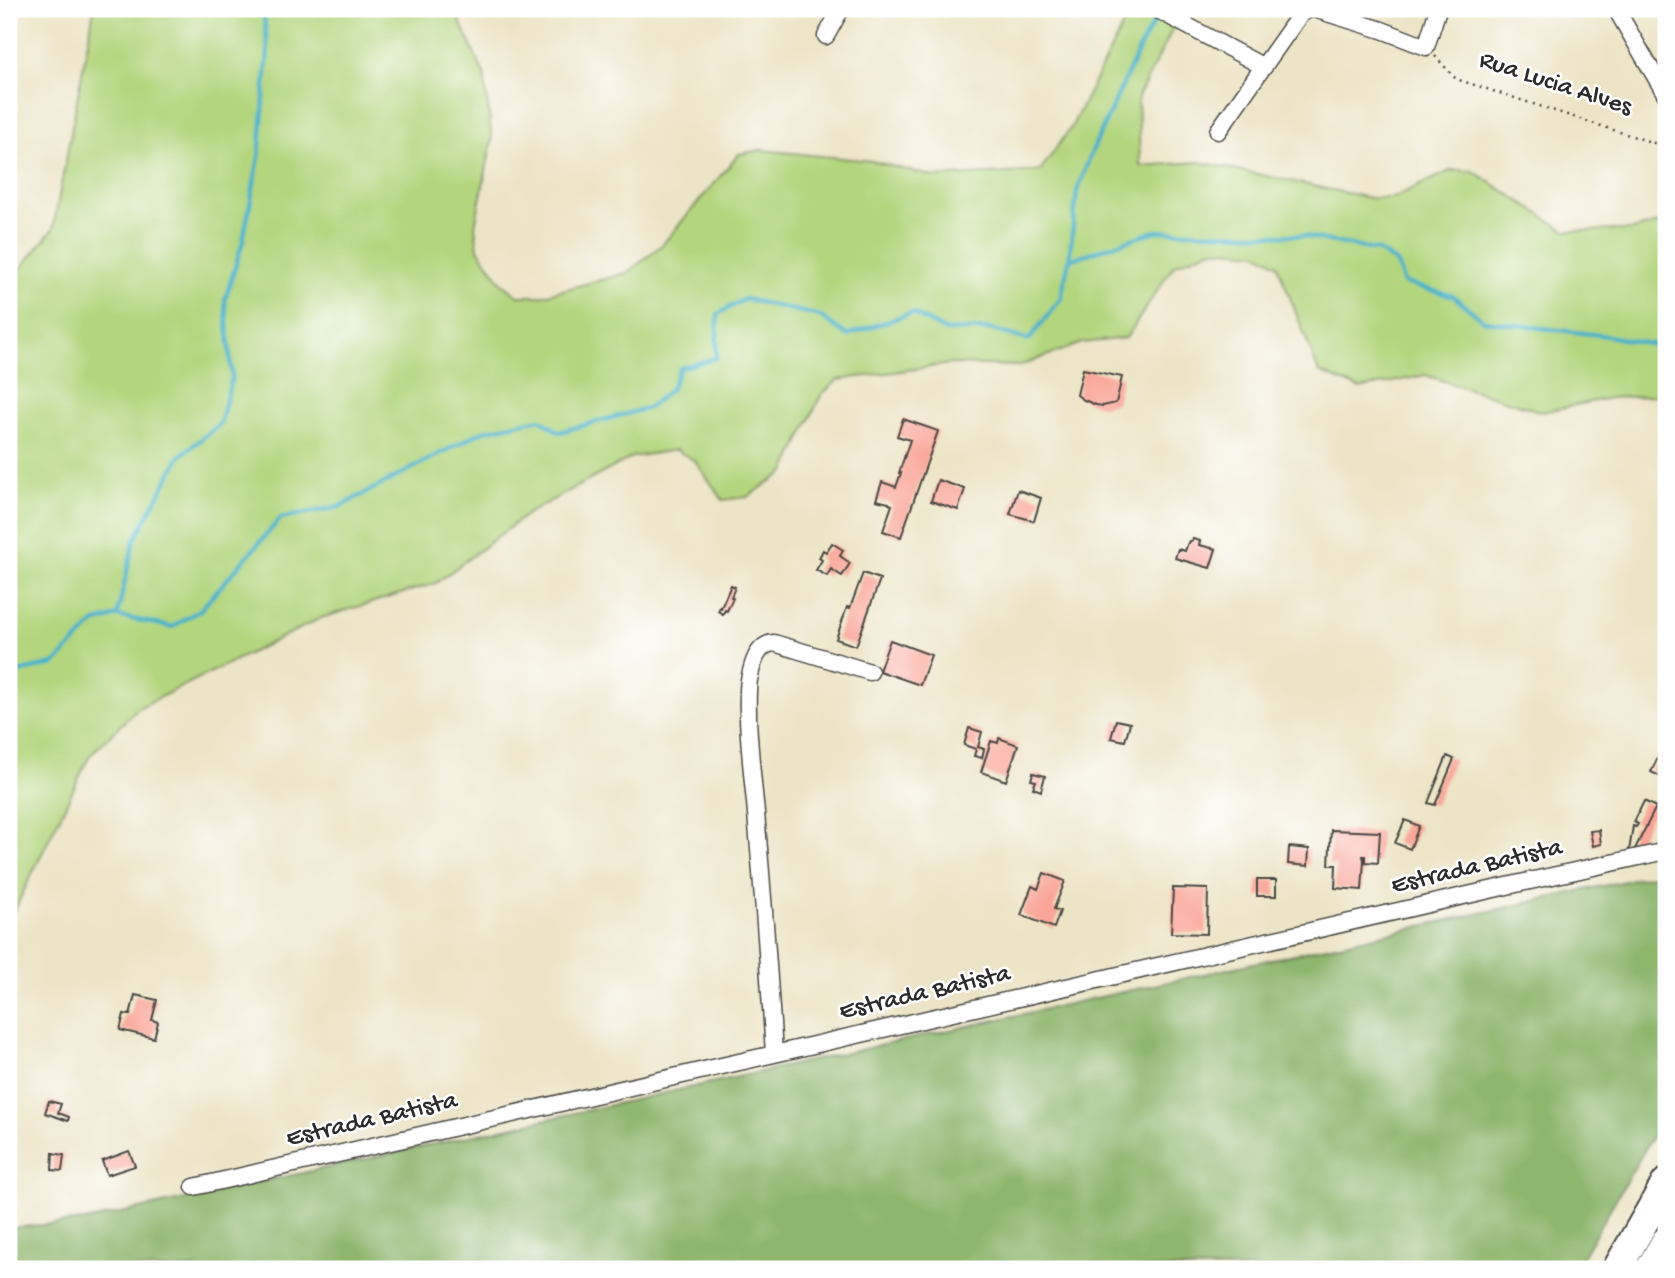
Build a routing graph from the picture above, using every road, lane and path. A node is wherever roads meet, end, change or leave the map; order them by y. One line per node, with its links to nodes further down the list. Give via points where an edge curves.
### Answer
1 (841, 9): 6 (street)
2 (1156, 9): 8 (street)
3 (1312, 9): 7 (street); 8 (street, via 1301,14)
4 (1438, 9): 7 (street)
5 (1616, 9): 9 (street)
6 (826, 36)
7 (1426, 47): 11 (path, Rua Lucia Alves, via 1456,79 1660,145)
8 (1264, 67): 10 (street)
9 (1666, 95)
10 (1218, 131)
11 (1666, 132)
12 (870, 672): 14 (street, via 774,643 763,647 752,668 748,730)
13 (1666, 851): 14 (street, Estrada Batista)
14 (774, 1054): 16 (street, Estrada Batista)
15 (1666, 1183): 18 (highway)
16 (194, 1187)
17 (1666, 1241): 19 (highway)
18 (1617, 1269)
19 (1650, 1269)

